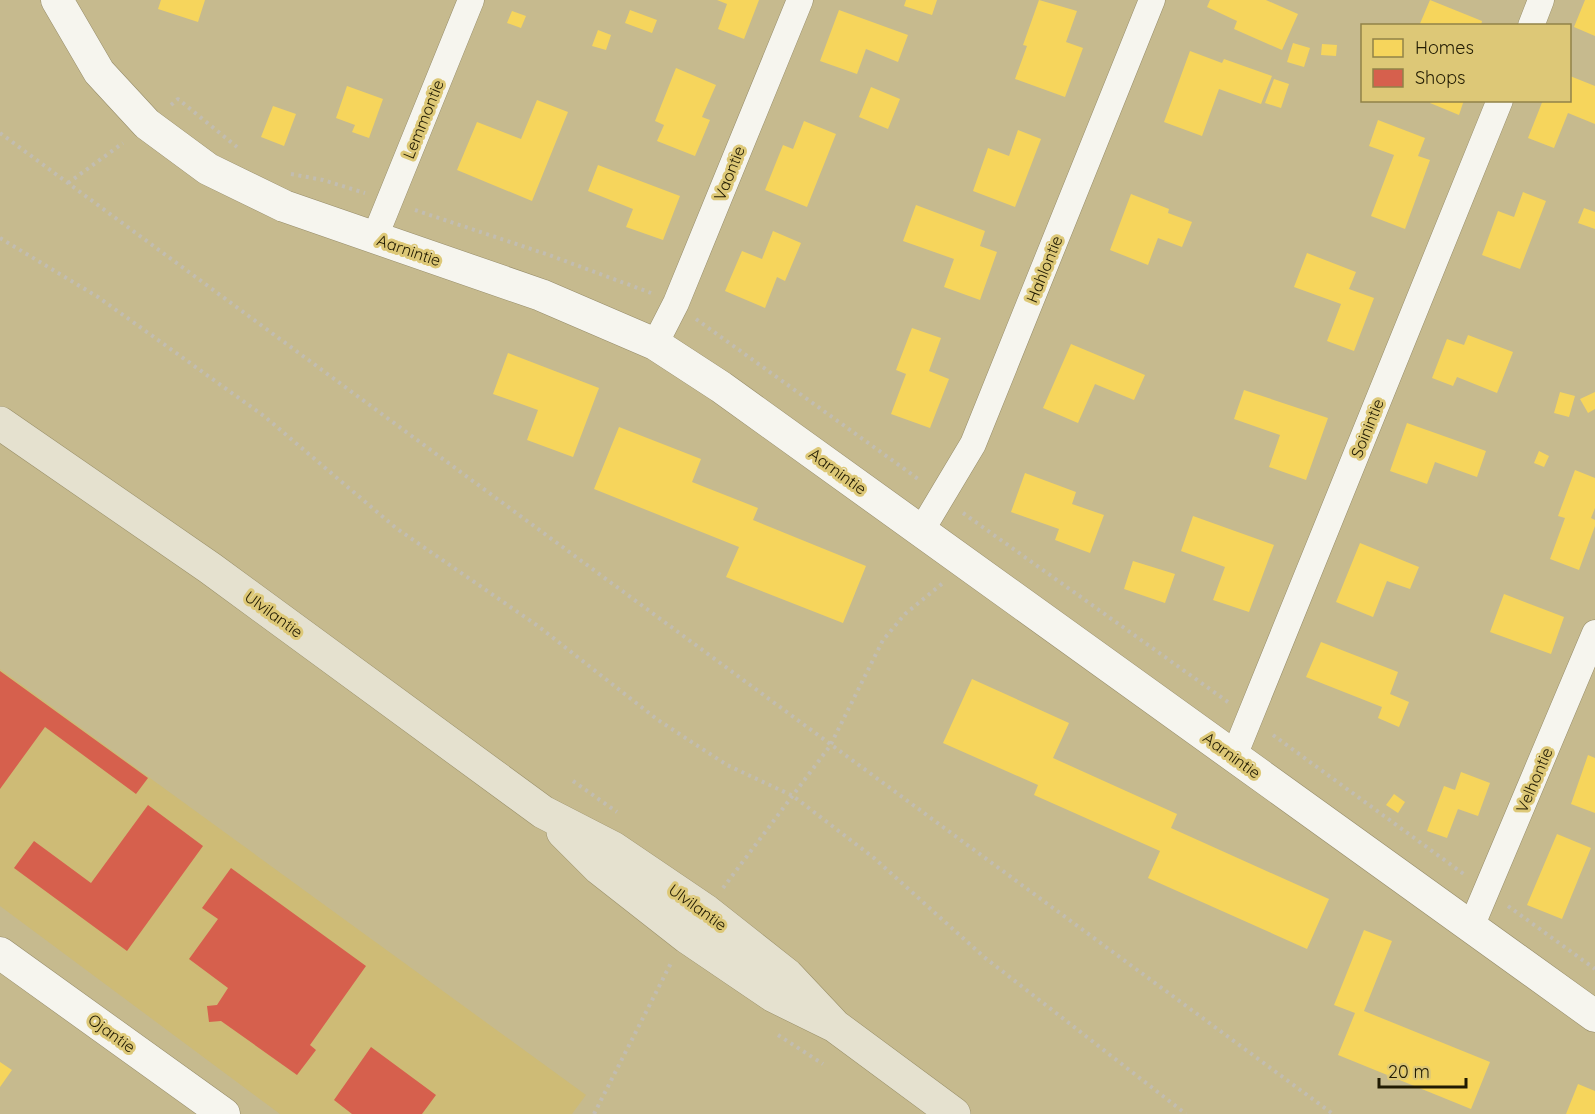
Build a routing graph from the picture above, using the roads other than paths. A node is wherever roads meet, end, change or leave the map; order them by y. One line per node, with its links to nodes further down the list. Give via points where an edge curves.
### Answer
1 (57, 0): 8 (street, Aarnintie, via 99,72 156,130 208,169 284,207)
2 (471, 0): 8 (street, Lemmontie)
3 (800, 0): 9 (street, Vaontie, via 676,303)
4 (1152, 0): 11 (street, Hahlontie, via 973,444)
5 (1541, 0): 6 (street)
6 (1532, 24)
7 (1499, 102): 13 (street, Soinintie)
8 (374, 239): 9 (street, Aarnintie, via 541,295)
9 (655, 344): 11 (street, Aarnintie, via 722,387)
10 (0, 423): 18 (main road, Ulvilantie, via 210,568 543,812 613,848 696,924 787,975 835,1026)
11 (921, 531): 13 (street, Aarnintie)
12 (1595, 633): 14 (street, Velhontie)
13 (1234, 756): 14 (street, Aarnintie)
14 (1471, 927): 16 (street, Aarnintie)
15 (0, 953): 17 (street, Ojantie)
16 (1595, 1016)
17 (224, 1114)
18 (954, 1114)

